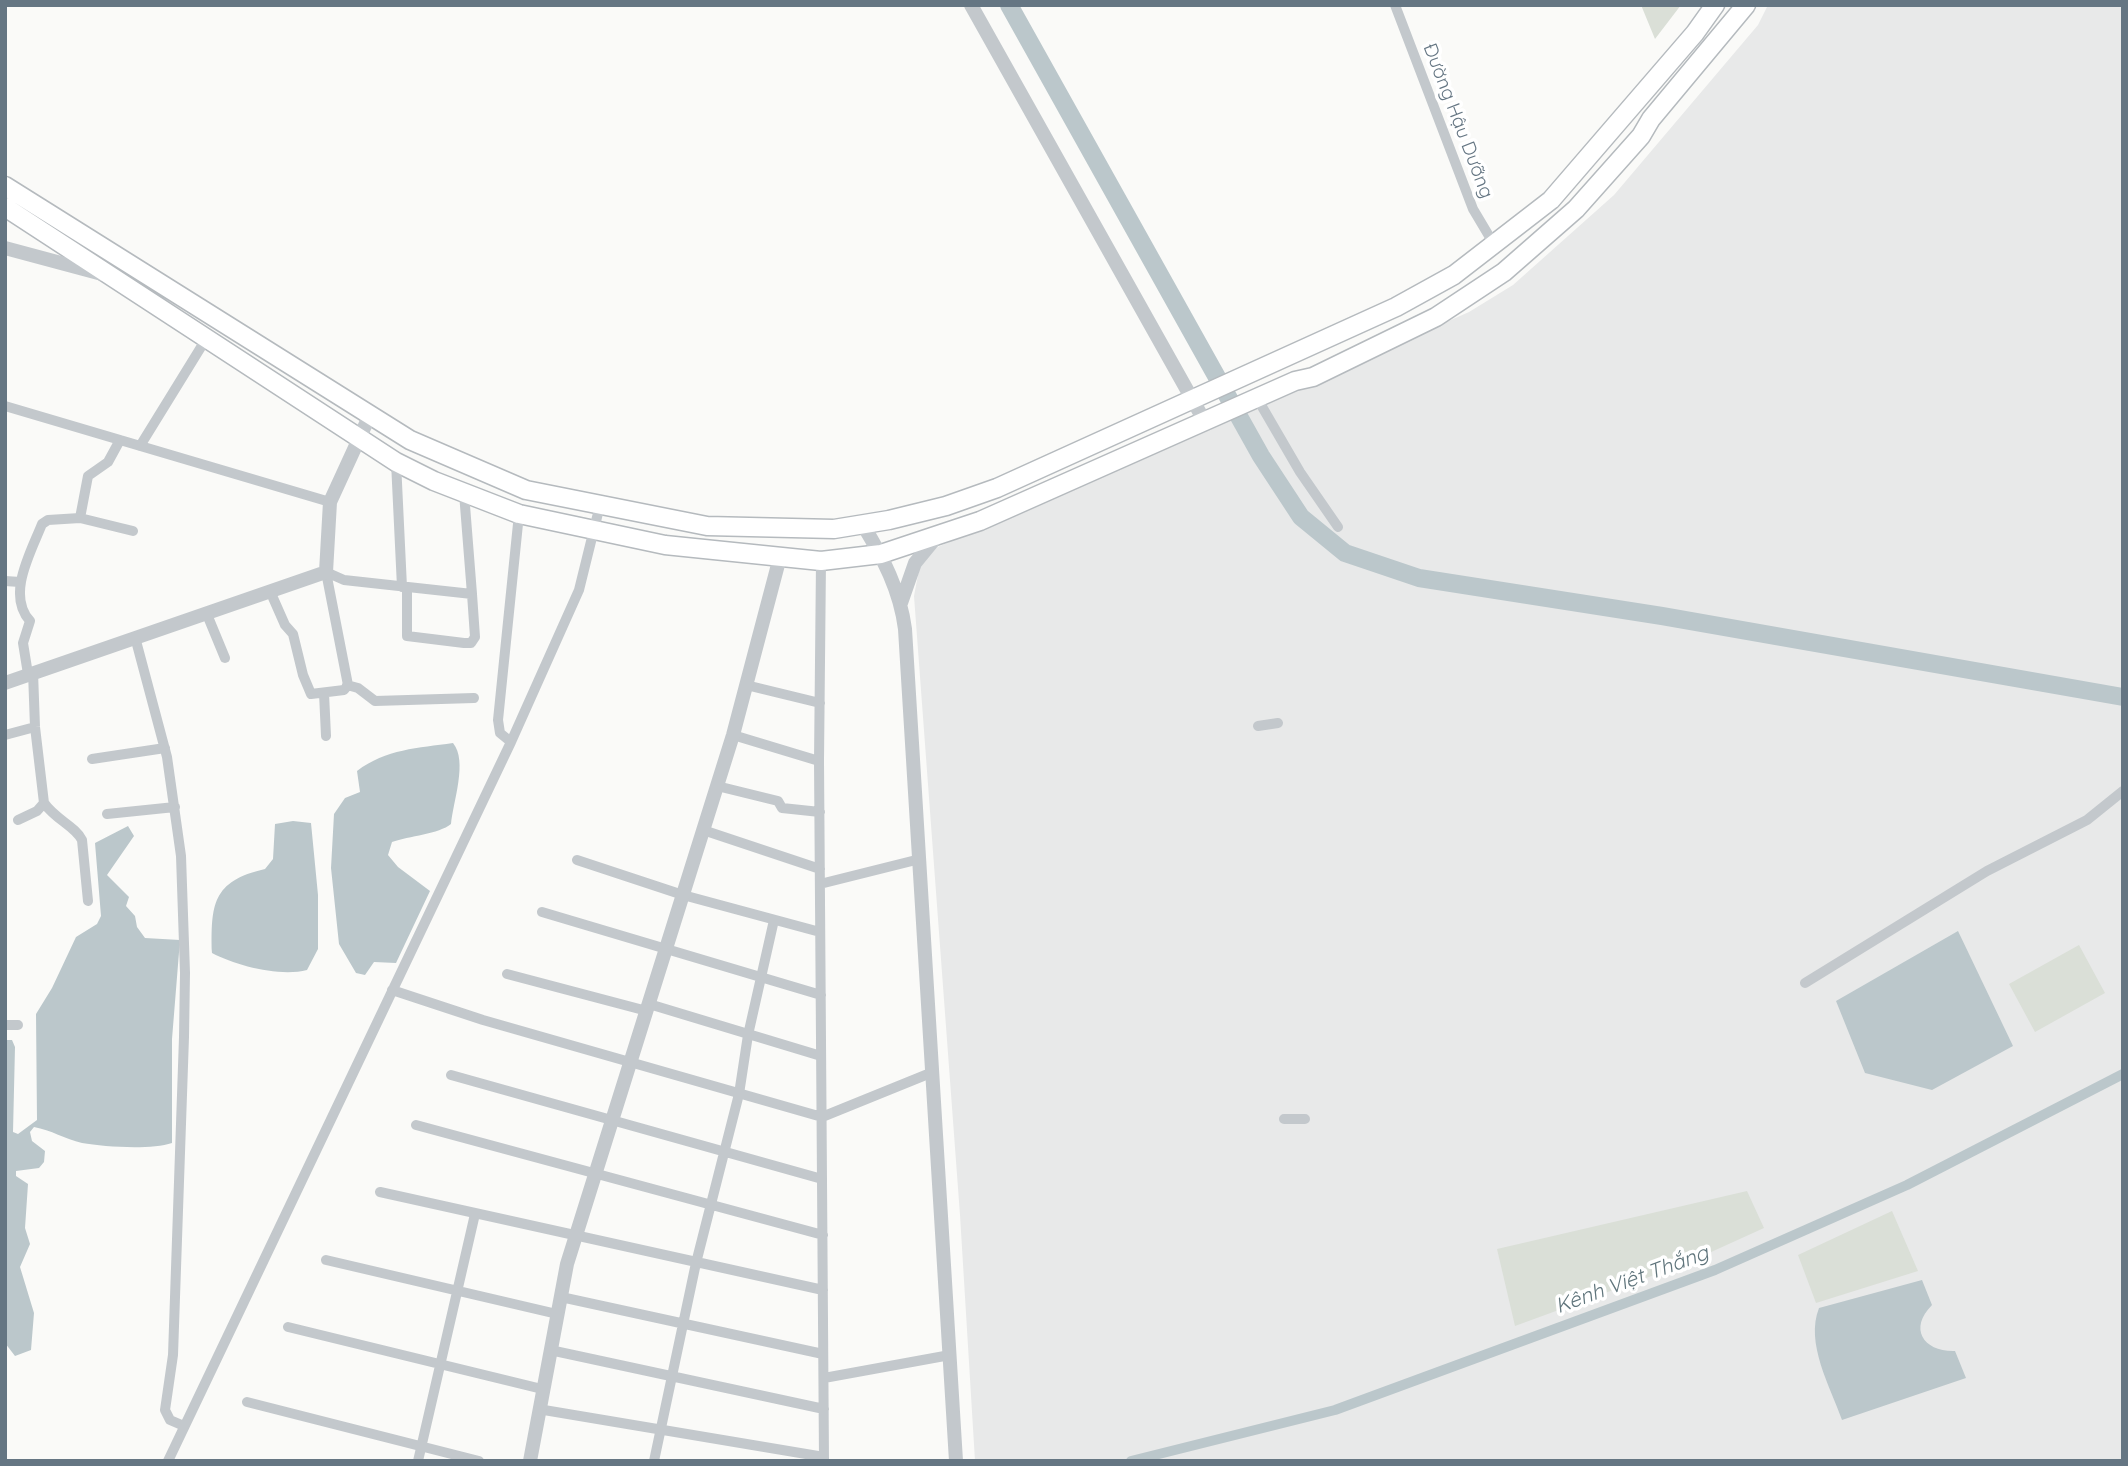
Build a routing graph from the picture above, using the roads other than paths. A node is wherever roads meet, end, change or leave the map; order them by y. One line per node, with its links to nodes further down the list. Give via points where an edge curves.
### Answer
1 (971, 5): 11 (street)
2 (1395, 5): 7 (street, Đường Hậu Dưỡng, via 1473,209)
3 (1715, 5): 7 (main road, via 1551,200)
4 (1746, 5): 12 (main road, via 1576,209 1504,272 1436,317 1313,377)
5 (5, 186): 14 (main road)
6 (5, 207): 9 (main road)
7 (1495, 246): 11 (main road, via 1396,307)
8 (5, 248): 9 (street)
9 (112, 277): 10 (main road)
10 (206, 339): 16 (main road); 18 (street)
11 (1195, 399): 15 (street); 25 (main road, via 997,488 946,506)
12 (1252, 400): 15 (main road); 26 (street)
13 (5, 406): 17 (street)
14 (369, 417): 16 (street); 22 (main road, via 513,485)
15 (1205, 422): 29 (main road)
16 (360, 439): 19 (main road); 21 (street)
17 (120, 440): 18 (street); 24 (street, via 108,462 88,476)
18 (140, 446): 21 (street)
19 (396, 462): 20 (main road); 36 (street)
20 (464, 493): 23 (main road); 38 (street)
21 (330, 502): 33 (street)
22 (600, 505): 25 (main road, via 707,526 834,529); 28 (street)
23 (519, 514): 28 (main road); 56 (street, via 498,724 502,736)
24 (80, 518): 27 (street); 35 (street, via 42,524)
25 (863, 525): 30 (street)
26 (1338, 527)
27 (133, 531)
28 (594, 531): 31 (main road, via 665,545); 56 (street, via 579,590)
29 (938, 535): 30 (main road); 39 (street, via 915,563)
30 (881, 555): 32 (main road); 39 (street)
31 (780, 557): 32 (main road); 46 (street)
32 (821, 561): 49 (street)
33 (326, 572): 36 (street, via 338,580); 37 (street); 45 (street)
34 (5, 581): 35 (street)
35 (20, 582): 43 (street, via 22,612 30,621 23,643)
36 (405, 587): 38 (street); 38 (street, via 407,636 464,643 475,637)
37 (270, 591): 40 (street); 47 (street, via 293,634 308,689 312,694)
38 (472, 594)
39 (901, 603): 68 (street)
40 (206, 612): 41 (street); 42 (street)
41 (135, 637): 43 (street); 57 (street)
42 (225, 658)
43 (30, 673): 44 (street); 52 (street)
44 (5, 683)
45 (348, 685): 47 (street, via 344,690); 48 (street, via 375,701)
46 (746, 685): 49 (street); 54 (street)
47 (324, 692): 55 (street)
48 (474, 698)
49 (820, 704): 59 (street)
50 (1278, 723): 51 (street)
51 (1258, 726)
52 (35, 727): 53 (street); 62 (street)
53 (5, 735)
54 (733, 735): 59 (street); 60 (street)
55 (326, 736)
56 (511, 742): 81 (street)
57 (164, 748): 58 (street); 63 (street)
58 (92, 759)
59 (819, 761): 64 (street)
60 (717, 786): 64 (street, via 778,801 782,808); 67 (street)
61 (2123, 791): 80 (street, via 2087,820 1987,871)
62 (44, 803): 66 (street); 73 (street, via 54,817 78,831)
63 (175, 807): 65 (street); 123 (street, via 185,986 173,1355 165,1410 170,1420)
64 (820, 812): 70 (street)
65 (107, 814)
66 (18, 820)
67 (703, 830): 70 (street); 72 (street)
68 (920, 859): 71 (street); 89 (street)
69 (577, 860): 72 (street)
70 (820, 869): 71 (street)
71 (820, 884): 76 (street)
72 (683, 895): 75 (street); 77 (street)
73 (88, 901)
74 (542, 912): 77 (street)
75 (774, 920): 76 (street); 79 (street)
76 (820, 932): 82 (street)
77 (667, 947): 79 (street); 83 (street)
78 (507, 974): 83 (street)
79 (760, 977): 82 (street); 86 (street)
80 (1805, 983)
81 (392, 990): 88 (street); 123 (street)
82 (821, 995): 87 (street)
83 (648, 1008): 86 (street); 88 (street)
84 (5, 1025): 85 (street)
85 (18, 1025)
86 (748, 1035): 87 (street); 91 (street)
87 (821, 1056): 92 (street)
88 (630, 1063): 91 (street); 93 (street)
89 (933, 1072): 92 (street); 115 (street)
90 (451, 1074): 93 (street)
91 (739, 1094): 92 (street); 97 (street)
92 (822, 1117): 99 (street)
93 (613, 1118): 97 (street); 98 (street)
94 (1284, 1119): 95 (street)
95 (1305, 1119)
96 (416, 1125): 98 (street)
97 (726, 1150): 99 (street); 101 (street)
98 (595, 1175): 101 (street); 104 (street)
99 (822, 1179): 103 (street)
100 (380, 1192): 102 (street)
101 (713, 1204): 103 (street); 106 (street)
102 (475, 1214): 104 (street); 108 (street)
103 (823, 1235): 107 (street)
104 (576, 1237): 106 (street); 109 (street)
105 (326, 1260): 108 (street)
106 (696, 1263): 107 (street); 111 (street)
107 (823, 1290): 114 (street)
108 (459, 1291): 110 (street); 116 (street)
109 (561, 1297): 110 (street); 111 (street)
110 (557, 1314): 113 (street)
111 (686, 1324): 114 (street); 117 (street)
112 (288, 1328): 116 (street)
113 (550, 1350): 117 (street); 119 (street)
114 (824, 1354): 118 (street)
115 (950, 1355): 118 (street); 132 (street)
116 (441, 1365): 119 (street); 125 (street)
117 (674, 1377): 122 (street); 124 (street)
118 (824, 1378): 122 (street)
119 (542, 1389): 121 (street)
120 (247, 1402): 125 (street)
121 (538, 1409): 124 (street); 130 (street)
122 (824, 1409): 126 (street)
123 (184, 1426): 127 (street)
124 (662, 1431): 126 (street); 131 (street)
125 (421, 1447): 128 (street); 129 (street)
126 (824, 1459)
127 (168, 1461)
128 (418, 1461)
129 (479, 1461)
130 (530, 1461)
131 (654, 1461)
132 (956, 1461)

